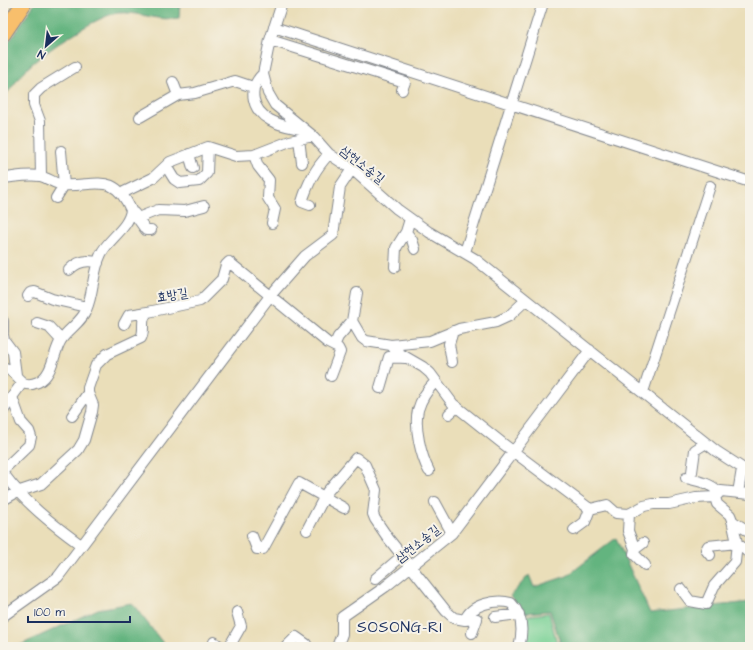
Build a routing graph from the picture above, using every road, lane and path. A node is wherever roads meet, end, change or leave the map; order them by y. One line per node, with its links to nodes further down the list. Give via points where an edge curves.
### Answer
1 (12, 3): 5 (highway)
2 (24, 3): 7 (highway)
3 (282, 3): 6 (street, 삼현소송길)
4 (542, 3): 15 (street)
5 (3, 16)
6 (274, 27): 8 (street, 삼현소송길); 15 (street)
7 (3, 34)
8 (270, 40): 10 (street, 삼현소송길); 13 (street, via 405,82)
9 (75, 67): 28 (street, via 36,92 32,100 40,121)
10 (263, 74): 12 (street); 17 (street, 삼현소송길, via 268,93 275,105)
11 (173, 82): 14 (street)
12 (253, 87): 14 (street, via 235,80 194,93); 17 (street, via 252,93 259,109 269,120)
13 (402, 90)
14 (178, 95): 16 (street)
15 (510, 104): 30 (street); 44 (street)
16 (140, 117)
17 (309, 133): 18 (street); 22 (street, 삼현소송길)
18 (299, 139): 23 (street); 24 (street)
19 (208, 147): 21 (street); 23 (street, via 236,156); 25 (street, via 207,173 199,180 180,183 174,179)
20 (61, 151): 31 (street)
21 (189, 154): 25 (street); 26 (street)
22 (329, 154): 27 (street, 삼현소송길); 35 (street, via 315,170 307,185 302,202)
23 (254, 156): 40 (street, via 269,180 268,198 275,210)
24 (302, 163)
25 (166, 166): 33 (street, via 153,178)
26 (193, 168)
27 (352, 169): 39 (street, 삼현소송길); 50 (street, via 340,187 333,235 306,256)
28 (41, 176): 29 (street); 31 (street)
29 (3, 178)
30 (750, 182)
31 (64, 185): 33 (street, via 98,182); 34 (street)
32 (710, 186): 72 (street)
33 (122, 193): 37 (street)
34 (56, 198)
35 (310, 205)
36 (204, 206): 38 (street, via 185,211 158,210)
37 (131, 210): 38 (street); 45 (street, via 127,222 103,251)
38 (138, 218): 41 (street, via 146,230)
39 (410, 219): 42 (street); 44 (street, 삼현소송길)
40 (272, 223)
41 (151, 230)
42 (406, 232): 43 (street, via 412,240); 46 (street, via 396,248)
43 (414, 249)
44 (465, 252): 51 (street, 삼현소송길)
45 (98, 263): 47 (street, via 80,262); 52 (street)
46 (395, 267)
47 (69, 270)
48 (357, 293): 55 (street)
49 (28, 296): 52 (street, via 35,292)
50 (270, 296): 53 (street, 효방길, via 230,262 226,265 222,279 204,299 187,300); 63 (street); 100 (street)
51 (526, 300): 59 (street, via 503,320); 64 (street, 삼현소송길)
52 (87, 307): 61 (street, via 82,318)
53 (148, 312): 57 (street, via 132,313); 73 (street, 효방길, via 143,318 143,335 99,361)
54 (3, 321): 58 (street)
55 (352, 321): 62 (street, via 366,341); 63 (street, via 338,337)
56 (37, 323): 61 (street, via 49,327)
57 (124, 324)
58 (3, 332)
59 (453, 332): 62 (street, via 430,341); 66 (street, via 448,344)
60 (3, 335): 69 (street, via 13,352)
61 (61, 340): 69 (street, via 45,376 32,384)
62 (391, 345): 65 (street)
63 (334, 346): 68 (street, via 340,352)
64 (590, 350): 72 (street, 삼현소송길); 78 (street, 삼현소송길)
65 (408, 359): 70 (street, via 423,367); 71 (street, via 389,357)
66 (452, 362)
67 (3, 367): 69 (street)
68 (331, 376)
69 (19, 379): 74 (street)
70 (436, 381): 78 (street, via 453,410); 79 (street, via 424,396 417,412 421,451)
71 (380, 388)
72 (643, 392): 77 (street, 삼현소송길)
73 (88, 393): 76 (street); 83 (street, 효방길, via 93,408 84,440 78,450 41,484)
74 (12, 397): 75 (street); 81 (street, via 21,422 29,431 31,441)
75 (3, 412)
76 (72, 416)
77 (706, 443): 80 (street, 삼현소송길); 85 (street, via 695,450 689,475 712,486)
78 (513, 452): 90 (street); 96 (street, 삼현소송길)
79 (429, 471)
80 (746, 471): 82 (street)
81 (3, 472): 83 (street)
82 (739, 487)
83 (16, 492): 87 (street, 효방길); 100 (street)
84 (750, 494): 85 (street, via 730,491)
85 (717, 495): 91 (street, via 670,504 652,504); 92 (street, via 717,504 730,515)
86 (325, 496): 89 (street); 93 (street); 97 (street, via 299,483 263,549 257,549); 104 (street, via 356,458 365,465 376,490 373,510 375,519)
87 (3, 500)
88 (435, 502): 96 (street)
89 (344, 508)
90 (590, 509): 91 (street, via 607,505 616,513); 94 (street, via 585,522)
91 (629, 514): 101 (street, via 628,531)
92 (732, 521): 95 (street); 99 (street)
93 (307, 530)
94 (574, 530)
95 (750, 532)
96 (452, 533): 105 (street, 삼현소송길)
97 (252, 536)
98 (643, 543): 101 (street)
99 (737, 543): 102 (street); 103 (street, via 708,546 706,550); 108 (street, via 735,562 714,586 706,604 690,601)
100 (81, 545): 111 (street, via 52,582)
101 (635, 550): 106 (street, via 636,558)
102 (750, 554)
103 (710, 555)
104 (402, 556): 105 (street); 107 (street)
105 (410, 565): 113 (street, via 454,618); 118 (street, 삼현소송길, via 385,587 342,617 342,634)
106 (645, 565)
107 (375, 579)
108 (681, 589)
109 (237, 612): 115 (street, via 241,626)
110 (519, 614): 112 (street); 113 (street, via 511,604 498,603 474,608); 119 (street, via 522,623)
111 (3, 616)
112 (495, 617)
113 (465, 620): 114 (street, via 477,619)
114 (472, 633)
115 (229, 647)
116 (286, 647): 117 (street, via 296,637)
117 (308, 647)
118 (337, 647)
119 (519, 647)

